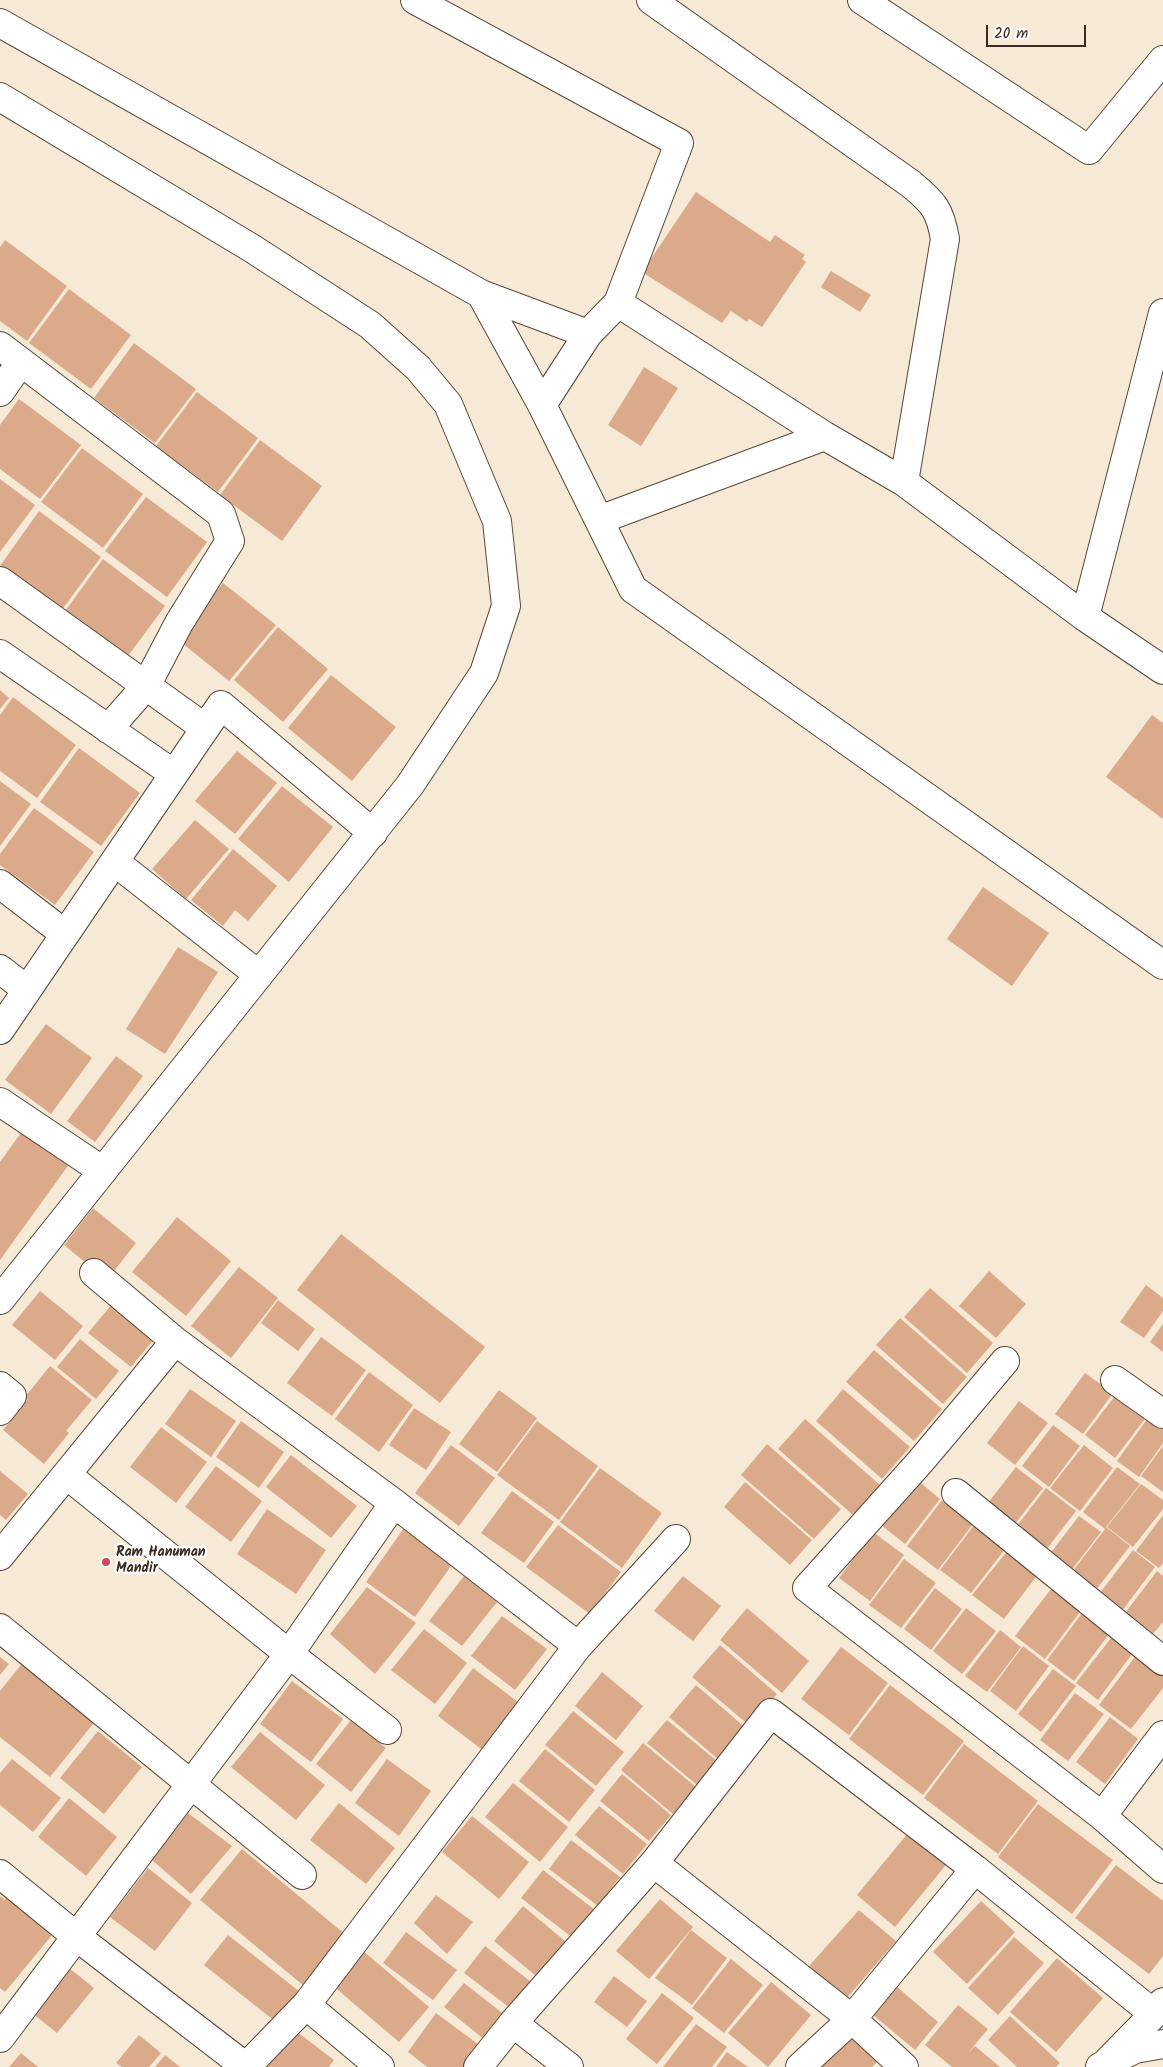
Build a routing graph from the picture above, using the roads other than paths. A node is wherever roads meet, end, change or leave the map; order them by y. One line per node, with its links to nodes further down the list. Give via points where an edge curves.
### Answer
1 (415, 0): 8 (street, via 679,143)
2 (651, 0): 15 (street, via 911,184 929,199 941,216 945,239)
3 (862, 0): 5 (street, via 1089,150)
4 (0, 23): 7 (street)
5 (1163, 60)
6 (0, 97): 25 (street, via 253,249 370,325 418,368 448,404 497,521 506,606 484,672 410,785)
7 (480, 294): 10 (street); 13 (street)
8 (618, 303): 10 (street); 14 (street)
9 (1163, 314): 18 (street)
10 (588, 334): 13 (street)
11 (10, 354): 12 (street); 21 (street, via 221,514 230,541 179,623)
12 (0, 392)
13 (542, 405): 16 (street)
14 (825, 436): 15 (street); 16 (street)
15 (904, 482): 18 (street)
16 (599, 520): 29 (street, via 633,588)
17 (0, 581): 21 (street)
18 (1085, 617): 20 (street)
19 (0, 654): 23 (street)
20 (1163, 670)
21 (146, 686): 22 (street); 23 (street)
22 (205, 728): 24 (street); 25 (street, via 222,705)
23 (108, 729): 24 (street)
24 (174, 774): 26 (street)
25 (373, 833): 31 (street)
26 (115, 862): 28 (street); 31 (street)
27 (0, 884): 28 (street)
28 (65, 934): 32 (street)
29 (1163, 965)
30 (0, 969): 32 (street)
31 (259, 975): 35 (street)
32 (27, 990): 33 (street)
33 (0, 1030)
34 (0, 1102): 35 (street)
35 (103, 1171): 37 (street)
36 (94, 1273): 38 (street)
37 (0, 1300)
38 (175, 1341): 44 (street); 46 (street)
39 (1005, 1361): 56 (street, via 807,1588)
40 (1114, 1380): 43 (street)
41 (0, 1386): 42 (street, via 12,1396)
42 (0, 1411)
43 (1163, 1414)
44 (67, 1475): 48 (street); 51 (street)
45 (956, 1493): 52 (street)
46 (394, 1503): 50 (street); 51 (street)
47 (676, 1539): 50 (street)
48 (0, 1556)
49 (0, 1628): 55 (street)
50 (578, 1646): 63 (street)
51 (289, 1654): 53 (street); 55 (street)
52 (1163, 1661)
53 (387, 1730)
54 (1163, 1735): 56 (street)
55 (190, 1785): 61 (street); 62 (street)
56 (1102, 1816): 58 (street)
57 (654, 1863): 59 (street, via 771,1713); 65 (street); 66 (street)
58 (1163, 1868)
59 (975, 1869): 64 (street); 65 (street)
60 (0, 1874): 62 (street)
61 (302, 1875)
62 (77, 1937): 67 (street); 70 (street)
63 (306, 2005): 70 (street); 71 (street)
64 (1158, 2008): 69 (street)
65 (852, 2019): 74 (street); 75 (street)
66 (513, 2023): 72 (street); 73 (street)
67 (0, 2038)
68 (1163, 2044): 69 (street, via 1135,2049)
69 (1103, 2065)
70 (246, 2067)
71 (380, 2067)
72 (478, 2067)
73 (569, 2067)
74 (800, 2067)
75 (904, 2067)

